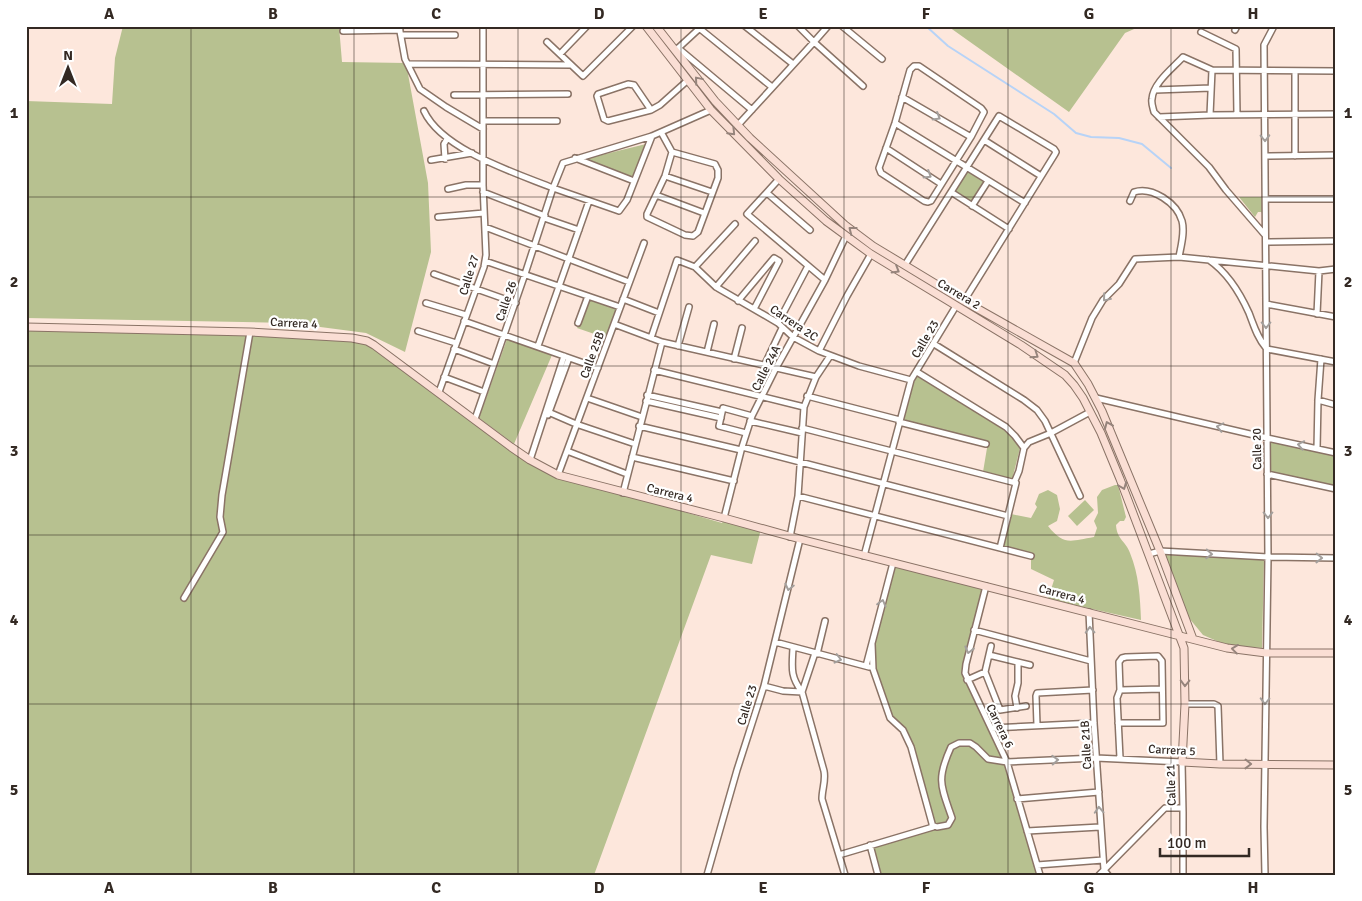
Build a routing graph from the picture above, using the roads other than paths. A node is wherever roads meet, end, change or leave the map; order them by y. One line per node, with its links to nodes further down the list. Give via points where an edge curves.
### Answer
1 (483, 26): 24 (street, Calle 27)
2 (587, 26): 21 (street)
3 (633, 26): 26 (street, via 583,76)
4 (646, 26): 32 (main road, Carrera 2)
5 (656, 26): 20 (main road, Carrera 2)
6 (688, 26): 15 (street)
7 (745, 26): 25 (street)
8 (798, 26): 19 (street)
9 (828, 26): 19 (street)
10 (842, 26): 22 (street)
11 (1274, 26): 31 (street, Calle 20, via 1264,45)
12 (700, 27): 15 (street); 34 (street)
13 (342, 31): 14 (street)
14 (400, 31): 17 (street); 23 (street, via 405,59)
15 (694, 32): 20 (street)
16 (1201, 32): 28 (street, via 1236,50)
17 (455, 35)
18 (547, 42): 21 (street)
19 (814, 42): 25 (street); 33 (street)
20 (676, 50): 39 (main road, Carrera 2, one-way to 20); 46 (street)
21 (560, 54): 26 (street)
22 (882, 60)
23 (409, 64): 24 (street); 58 (street, via 420,89)
24 (482, 64): 26 (street); 37 (street, Calle 27)
25 (793, 64): 34 (street)
26 (571, 65)
27 (1212, 70): 28 (street); 35 (street); 36 (street, via 1183,57)
28 (1236, 71): 31 (street); 48 (street)
29 (1295, 71): 30 (street); 31 (street); 50 (street)
30 (1336, 71)
31 (1265, 72): 49 (street, Calle 20)
32 (688, 80): 42 (main road, Carrera 2); 45 (street)
33 (863, 86)
34 (772, 87): 46 (street)
35 (1211, 88): 36 (street); 52 (street)
36 (1155, 90): 53 (street, via 1152,100 1154,112)
37 (482, 94): 38 (street); 40 (street); 54 (street, Calle 27)
38 (568, 94)
39 (710, 94): 42 (main road); 43 (main road, Carrera 2)
40 (454, 95)
41 (902, 97): 56 (street); 61 (street, one-way to 61); 61 (street, via 910,70 919,66 982,108 984,112)
42 (702, 99): 44 (main road, Carrera 2)
43 (716, 101): 44 (main road, via 710,102); 57 (main road, Carrera 2)
44 (709, 108): 59 (street); 78 (main road, Carrera 2, one-way to 78)
45 (651, 110): 45 (street, via 608,121 604,119 596,96 628,84 634,85)
46 (752, 110): 57 (street)
47 (424, 111): 62 (street)
48 (1237, 114): 49 (street); 52 (street)
49 (1264, 114): 50 (street); 68 (street, Calle 20, one-way to 68)
50 (1296, 114): 51 (street); 69 (street)
51 (1336, 114)
52 (1210, 115): 53 (street)
53 (1159, 117): 106 (street, via 1209,166)
54 (483, 121): 55 (street); 58 (street, Calle 27)
55 (557, 121)
56 (895, 123): 64 (street); 74 (street)
57 (738, 125): 116 (main road, Carrera 2, one-way to 57, via 845,225)
58 (483, 129): 72 (street, Calle 27)
59 (661, 132): 60 (street); 65 (street)
60 (652, 136): 71 (street); 80 (street)
61 (971, 137): 74 (street)
62 (447, 139): 66 (street); 70 (street)
63 (984, 140): 75 (street); 77 (street); 77 (street, via 999,116 1054,149 1056,152)
64 (886, 148): 81 (street, one-way to 81); 81 (street, via 880,170 924,201 931,200)
65 (672, 152): 76 (street); 86 (street, via 715,164 718,178)
66 (472, 153): 70 (street); 72 (street)
67 (1336, 155): 69 (street)
68 (1265, 156): 69 (street); 90 (street, Calle 20)
69 (1295, 156)
70 (445, 158): 73 (street)
71 (575, 158): 80 (street); 83 (street, Calle 26, via 563,163)
72 (484, 159): 82 (street, Calle 27); 83 (street)
73 (430, 160)
74 (956, 160): 75 (street); 81 (street)
75 (967, 167): 79 (street); 87 (street)
76 (665, 176): 86 (street); 89 (street)
77 (1041, 176): 94 (street)
78 (779, 179): 88 (street); 105 (main road, Carrera 2)
79 (988, 181): 94 (street); 95 (street)
80 (634, 182): 92 (street, via 619,212)
81 (941, 184)
82 (483, 185): 84 (street); 85 (street, Calle 27)
83 (553, 188): 92 (street); 99 (street, Calle 26)
84 (448, 189)
85 (483, 192): 96 (street, Calle 27); 99 (street)
86 (712, 192): 97 (street)
87 (951, 192): 95 (street); 116 (street)
88 (767, 193): 104 (street); 117 (street, via 747,214)
89 (656, 195): 97 (street); 97 (street, via 647,218 685,235 693,236 698,232)
90 (1266, 199): 91 (street); 106 (street, Calle 20)
91 (1336, 199)
92 (589, 202): 103 (street)
93 (1130, 202): 112 (street, via 1134,192 1141,189 1149,190 1173,205 1182,221)
94 (1025, 203): 102 (street)
95 (972, 206): 102 (street)
96 (484, 213): 98 (street); 101 (street, Calle 27)
97 (704, 213)
98 (438, 217)
99 (544, 217): 103 (street); 110 (street, Calle 26)
100 (736, 224): 119 (street)
101 (485, 227): 110 (street); 115 (street, Calle 27)
102 (1009, 229): 132 (street)
103 (579, 230): 113 (street)
104 (810, 230)
105 (846, 236): 111 (main road, Carrera 2); 124 (street, Calle 24A)
106 (1266, 239): 108 (street); 118 (street, Calle 20)
107 (755, 240): 127 (street)
108 (1336, 241)
109 (644, 243): 125 (street, Calle 25B)
110 (535, 246): 113 (street); 123 (street, Calle 26)
111 (871, 254): 136 (main road, Carrera 2, one-way to 136); 162 (street)
112 (1179, 256): 114 (street); 169 (street, one-way to 169, via 1135,259 1092,318)
113 (569, 258): 125 (street); 126 (street)
114 (1207, 259): 118 (street); 160 (street, via 1236,289 1257,337)
115 (485, 260): 123 (street); 128 (street, Calle 27)
116 (905, 265): 132 (main road, Carrera 2)
117 (808, 266): 124 (street); 147 (street)
118 (1266, 266): 121 (street); 135 (street, Calle 20)
119 (695, 267): 127 (street, Carrera 2C); 140 (street, Carrera 2C, via 677,260)
120 (1336, 269): 121 (street)
121 (1319, 271): 141 (street)
122 (434, 274): 128 (street)
123 (526, 274): 126 (street); 134 (street, Calle 26)
124 (825, 280): 153 (street, Calle 24A)
125 (629, 282): 130 (street, Calle 25B)
126 (559, 286): 129 (street); 158 (street)
127 (716, 287): 131 (street, Carrera 2C)
128 (476, 288): 134 (street); 143 (street, Calle 27)
129 (588, 296): 137 (street); 144 (street)
130 (622, 299): 137 (street, Calle 25B); 140 (street)
131 (738, 301): 139 (street, Carrera 2C); 139 (street, via 774,258 779,261)
132 (964, 301): 169 (main road, Carrera 2)
133 (426, 303): 143 (street)
134 (516, 303): 152 (street, Calle 26)
135 (1266, 304): 141 (street); 160 (street, Calle 20, one-way to 160)
136 (956, 306): 157 (street, Calle 23); 190 (main road, Carrera 2, one-way to 190, via 1065,375)
137 (620, 307): 145 (street, Calle 25B)
138 (689, 308): 159 (street)
139 (754, 309): 147 (street, Carrera 2C)
140 (659, 313): 154 (street)
141 (1316, 314): 142 (street)
142 (1336, 317)
143 (465, 318): 152 (street); 156 (street, Calle 27)
144 (578, 323)
145 (614, 324): 154 (street); 172 (street, Calle 25B)
146 (714, 324): 163 (street)
147 (780, 325): 153 (street, Carrera 2C); 171 (street)
148 (26, 327): 151 (main road, Carrera 4)
149 (742, 328): 166 (street)
150 (418, 331): 156 (street)
151 (250, 332): 179 (main road, Carrera 4, via 367,341); 237 (street, via 222,495 220,517 223,532)
152 (504, 335): 158 (street); 170 (street, Calle 26)
153 (793, 337): 162 (street, Carrera 2C); 173 (street, Calle 24A)
154 (651, 338): 155 (street)
155 (662, 342): 159 (street); 174 (street)
156 (456, 343): 161 (street, Calle 27)
157 (934, 344): 175 (street, Calle 23); 200 (street, via 1033,406)
158 (538, 346): 165 (street)
159 (678, 346): 163 (street)
160 (1267, 349): 167 (street); 201 (street, Calle 20)
161 (454, 350): 170 (street); 176 (street, Calle 27)
162 (819, 351): 164 (street, Carrera 2C)
163 (707, 352): 166 (street)
164 (830, 356): 177 (street); 178 (street, Carrera 2C)
165 (567, 357): 172 (street); 189 (street)
166 (734, 359): 171 (street)
167 (1321, 359): 168 (street); 186 (street)
168 (1336, 362)
169 (1074, 363): 185 (main road, Carrera 2)
170 (494, 364): 180 (street, Calle 26)
171 (764, 366): 173 (street)
172 (598, 368): 183 (street, Calle 25B)
173 (776, 368): 177 (street); 182 (street, Calle 24A)
174 (654, 370): 182 (street); 184 (street)
175 (917, 372): 178 (street, Calle 23); 204 (street, via 1006,427)
176 (444, 377): 179 (street, Calle 27); 180 (street)
177 (816, 377): 181 (street)
178 (911, 380): 195 (street, Calle 23)
179 (439, 392): 193 (main road, Carrera 4)
180 (484, 392): 193 (street, Calle 26)
181 (807, 396): 188 (street); 195 (street)
182 (762, 397): 188 (street); 194 (street, Calle 24A)
183 (587, 398): 192 (street); 196 (street, Calle 25B)
184 (647, 398): 191 (street); 192 (street)
185 (1096, 398): 201 (street, one-way to 185); 229 (main road, Carrera 2, one-way to 185)
186 (1318, 400): 187 (street); 206 (street)
187 (1336, 405)
188 (804, 408): 198 (street)
189 (548, 411): 196 (street); 211 (street)
190 (1090, 412): 200 (street); 230 (main road, Carrera 2, one-way to 230)
191 (721, 415): 194 (street, via 723,408); 199 (street, via 719,426)
192 (642, 417): 197 (street)
193 (475, 419): 211 (main road, Carrera 4)
194 (751, 419): 198 (street); 199 (street, Calle 24A)
195 (900, 421): 203 (street); 208 (street, Calle 23)
196 (576, 424): 202 (street); 207 (street, Calle 25B)
197 (639, 426): 202 (street); 205 (street)
198 (802, 431): 208 (street); 212 (street)
199 (746, 433): 205 (street, Calle 24A)
200 (1051, 433): 204 (street, via 1029,442); 222 (street)
201 (1267, 438): 206 (street, one-way to 201); 214 (street, Calle 20)
202 (635, 444): 210 (street)
203 (986, 444)
204 (1024, 448): 217 (street)
205 (741, 449): 212 (street); 216 (street, Calle 24A)
206 (1317, 449): 209 (street)
207 (567, 451): 213 (street); 215 (street, Calle 25B)
208 (892, 452): 217 (street); 218 (street, Calle 23)
209 (1336, 453)
210 (632, 456): 213 (street); 216 (street)
211 (530, 460): 215 (main road, Carrera 4)
212 (801, 462): 218 (street); 221 (street)
213 (627, 474): 220 (street)
214 (1267, 474): 219 (street); 233 (street, Calle 20, one-way to 233)
215 (558, 475): 220 (main road, Carrera 4)
216 (734, 481): 225 (street, Calle 24A)
217 (1015, 483): 224 (street)
218 (884, 484): 223 (street, Calle 23); 224 (street)
219 (1336, 488)
220 (623, 493): 225 (main road, Carrera 4)
221 (798, 496): 223 (street); 226 (street)
222 (1080, 496)
223 (876, 516): 228 (street); 231 (street, Calle 23)
224 (1008, 516): 228 (street)
225 (724, 518): 226 (main road, Carrera 4)
226 (790, 537): 227 (main road, Carrera 4)
227 (800, 539): 231 (main road, Carrera 4); 243 (street, Calle 23, one-way to 243)
228 (1000, 548): 232 (street)
229 (1160, 551): 230 (street); 233 (street, one-way to 233); 242 (main road, Carrera 2)
230 (1149, 554): 241 (main road, Carrera 2)
231 (864, 556): 235 (main road, Carrera 4)
232 (1031, 556)
233 (1268, 557): 234 (street, one-way to 234); 247 (street, Calle 20)
234 (1336, 558)
235 (893, 563): 236 (main road, Carrera 4); 244 (street, one-way to 235)
236 (986, 586): 238 (main road, Carrera 4); 240 (street, Carrera 6)
237 (184, 598)
238 (1089, 612): 241 (main road, Carrera 4); 251 (street, Calle 21B, one-way to 238)
239 (825, 621): 248 (street)
240 (974, 630): 251 (street); 257 (street, Carrera 6, one-way to 257, via 966,664)
241 (1180, 635): 242 (main road, Carrera 4); 263 (main road, Calle 21, one-way to 263, via 1186,664)
242 (1193, 639): 247 (main road, Carrera 4, one-way to 242, via 1227,648)
243 (775, 642): 246 (street); 258 (street, Calle 23)
244 (872, 644): 254 (street); 255 (street)
245 (991, 646): 250 (street)
246 (794, 648): 248 (street); 262 (street, via 791,671)
247 (1266, 652): 249 (main road, Carrera 4); 275 (street, Calle 20, one-way to 275)
248 (816, 653): 254 (street, one-way to 254); 262 (street)
249 (1336, 653)
250 (989, 656): 252 (street); 256 (street)
251 (1091, 661): 260 (street, Calle 21B)
252 (1018, 662): 253 (street); 265 (street)
253 (1030, 665)
254 (866, 666): 255 (street)
255 (873, 669): 280 (street, via 890,718 903,730 911,747)
256 (985, 672): 257 (street); 265 (street, via 1000,710)
257 (967, 680): 269 (street, Carrera 6)
258 (764, 686): 262 (street); 288 (street, Calle 23)
259 (1162, 688): 261 (street); 261 (street, via 1162,661 1158,656 1122,658 1119,662); 267 (street, via 1162,723)
260 (1093, 690): 266 (street, Calle 21B); 268 (street, via 1037,693)
261 (1120, 690): 267 (street, via 1117,698)
262 (802, 692): 284 (street, via 824,771 826,781 822,799)
263 (1185, 704): 273 (main road, Calle 21); 274 (street, via 1218,706)
264 (1026, 706): 265 (street)
265 (1017, 708)
266 (1094, 723): 268 (street); 270 (street, Calle 21B)
267 (1118, 723): 271 (street)
268 (1037, 725): 269 (street)
269 (990, 728): 272 (street, Carrera 6)
270 (1096, 758): 271 (street, Carrera 5); 272 (street, Carrera 5, one-way to 270); 277 (street, Calle 21B)
271 (1120, 758): 273 (street, Carrera 5)
272 (1007, 762): 278 (street, Carrera 6); 280 (street, Carrera 5, via 988,759 970,743 951,747 941,784 952,818 948,824)
273 (1182, 762): 274 (main road, Carrera 5); 279 (street, Calle 21)
274 (1220, 764): 275 (main road, Carrera 5, one-way to 275)
275 (1264, 764): 276 (main road, Carrera 5); 294 (street, Calle 20)
276 (1336, 765)
277 (1099, 792): 278 (street); 281 (street, Calle 21B, one-way to 277)
278 (1017, 798): 282 (street, Carrera 6)
279 (1183, 808): 287 (street, via 1165,808); 293 (street, Calle 21)
280 (933, 826): 283 (street)
281 (1100, 827): 282 (street); 285 (street, Calle 21B)
282 (1027, 830): 286 (street, Carrera 6)
283 (870, 845): 284 (street); 290 (street)
284 (838, 854): 289 (street)
285 (1103, 860): 286 (street); 287 (street, Calle 21B)
286 (1037, 865): 291 (street, Carrera 6)
287 (1106, 872): 292 (street)
288 (707, 875)
289 (845, 875)
290 (878, 875)
291 (1040, 875)
292 (1099, 875)
293 (1183, 875)
294 (1265, 875)

